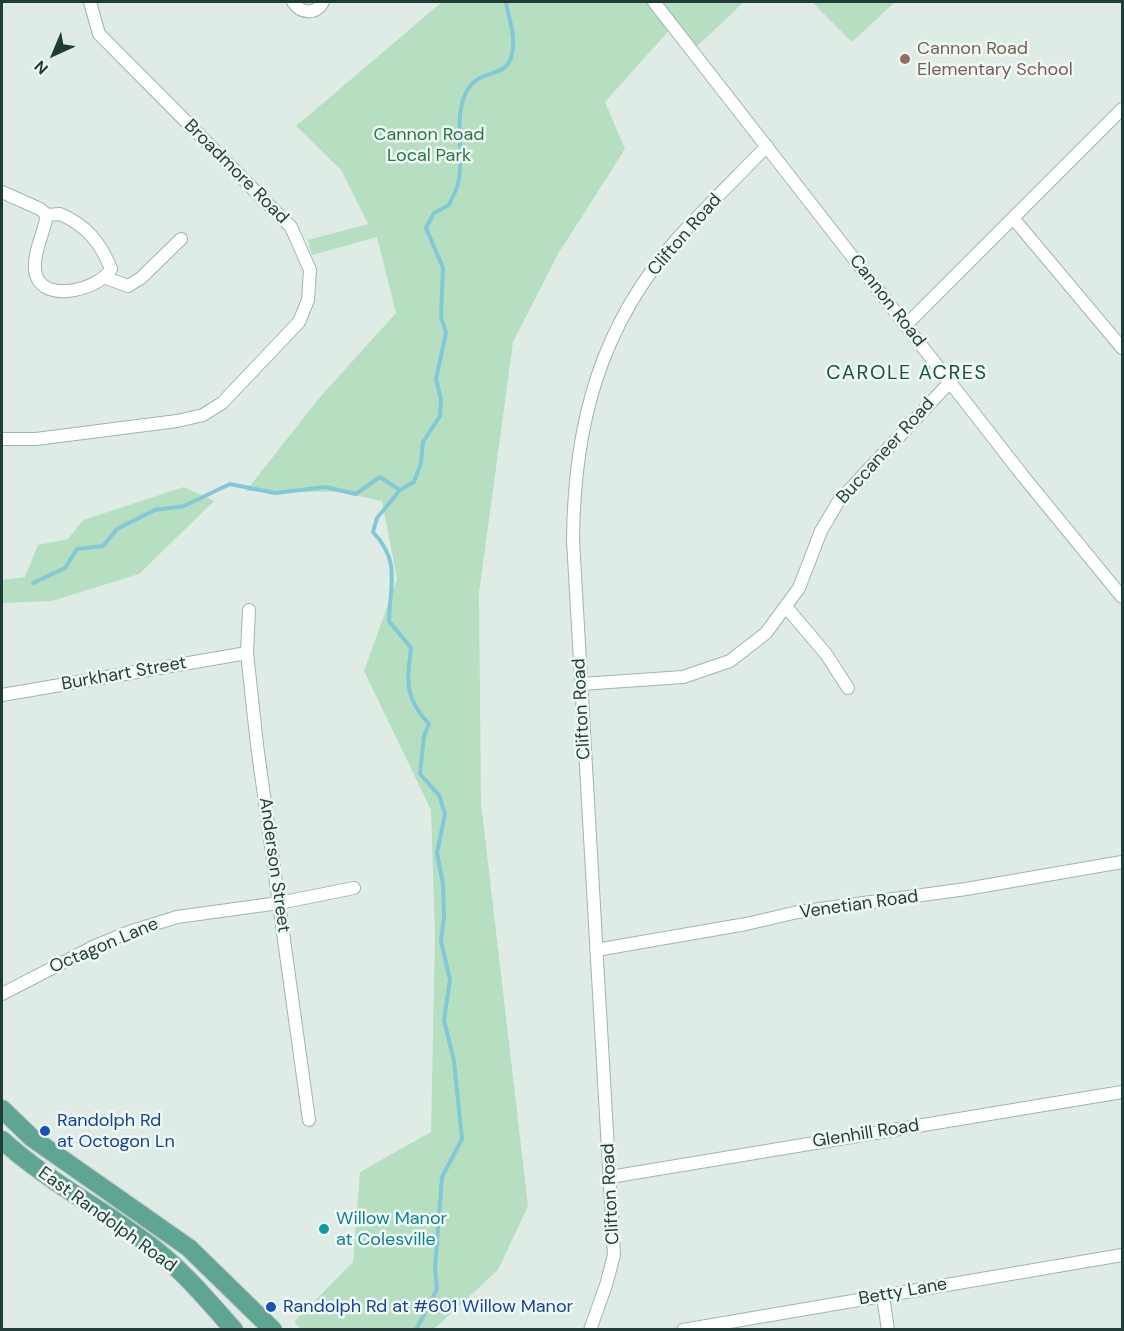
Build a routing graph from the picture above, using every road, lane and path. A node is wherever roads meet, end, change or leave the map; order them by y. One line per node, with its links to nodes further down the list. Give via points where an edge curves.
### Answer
1 (90, 2): 15 (street, Broadmore Road, via 99,34 291,227 310,270 308,300 298,322 222,403 204,415 36,439)
2 (293, 2): 3 (street, via 309,12)
3 (323, 2)
4 (654, 2): 6 (street, Cannon Road)
5 (1122, 109): 9 (street)
6 (767, 146): 12 (street, Cannon Road); 20 (street, Clifton Road, via 678,238 650,274 614,332 601,365 578,452 574,494)
7 (2, 192): 8 (street)
8 (47, 215): 11 (street, via 60,214 73,220 95,239 111,269); 11 (street, via 35,269 45,288 79,290)
9 (1013, 218): 12 (street); 13 (street)
10 (181, 239): 11 (street, via 128,286)
11 (106, 278)
12 (906, 325): 14 (street, Cannon Road)
13 (1122, 348)
14 (950, 382): 16 (street, Cannon Road); 17 (street, Buccaneer Road, via 838,502 821,531 800,588)
15 (2, 439)
16 (1122, 597)
17 (787, 608): 20 (street, Buccaneer Road, via 766,633 730,661 708,670 683,677); 21 (street, via 842,674)
18 (249, 610): 19 (street, Anderson Street)
19 (247, 653): 22 (street, Burkhart Street); 25 (street, Anderson Street)
20 (581, 684): 26 (street, Clifton Road)
21 (848, 688)
22 (2, 695)
23 (1122, 862): 26 (street, Venetian Road, via 798,912)
24 (354, 888): 25 (street, Octagon Lane)
25 (279, 903): 27 (street, Octagon Lane, via 177,917 129,932); 30 (street, Anderson Street)
26 (596, 950): 32 (street, Clifton Road)
27 (2, 994)
28 (1122, 1092): 32 (street, Glenhill Road)
29 (2, 1109): 36 (main road, East Randolph Road, via 32,1138 189,1248)
30 (309, 1120)
31 (2, 1140): 35 (main road, East Randolph Road, via 156,1250)
32 (610, 1177): 37 (street, Clifton Road, via 614,1255)
33 (1122, 1255): 34 (street, Betty Lane)
34 (883, 1296): 38 (street, Betty Lane); 39 (street)
35 (234, 1329)
36 (273, 1329)
37 (590, 1329)
38 (683, 1329)
39 (888, 1329)

